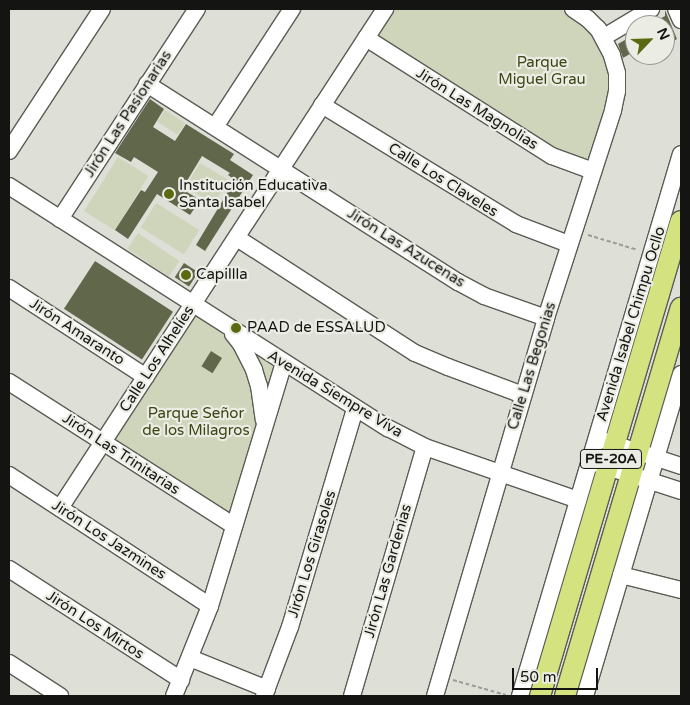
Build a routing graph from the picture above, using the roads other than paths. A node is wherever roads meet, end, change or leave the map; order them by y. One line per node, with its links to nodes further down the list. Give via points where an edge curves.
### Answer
1 (102, 9): 14 (street)
2 (197, 9): 11 (street, Jirón Las Pasionarias)
3 (292, 9): 13 (street)
4 (384, 9): 10 (street, Calle Los Alhelíes)
5 (572, 9): 9 (street, via 588,19)
6 (651, 9): 9 (street)
7 (676, 9): 8 (street)
8 (681, 20)
9 (604, 37): 17 (street, Calle Las Begonias, via 614,64 616,91)
10 (366, 38): 12 (street, Calle Los Alhelíes); 17 (street, Jirón Las Magnolias, via 552,156)
11 (147, 84): 13 (street, Jirón Las Azucenas); 19 (street, Jirón Las Pasionarias)
12 (322, 105): 16 (street, Calle Los Alhelíes); 21 (street, Calle Los Claveles, via 516,224)
13 (215, 127): 16 (street, Jirón Las Azucenas)
14 (9, 151)
15 (681, 154): 35 (street, Avenida Isabel Chimpu Ocllo, via 651,254)
16 (280, 168): 22 (street, Calle Los Alhelíes); 26 (street, Jirón Las Azucenas, via 458,282 484,296)
17 (593, 171): 21 (street, Calle Las Begonias)
18 (9, 186): 19 (street, Avenida Siempre Viva)
19 (60, 219): 24 (street, Avenida Siempre Viva)
20 (681, 221): 35 (main road, Avenida Isabel Chimpu Ocllo / PE-20A)
21 (571, 237): 26 (street, Calle Las Begonias)
22 (237, 238): 24 (street, Calle Los Alhelíes); 32 (street, via 415,353)
23 (9, 288): 30 (street, Jirón Amaranto)
24 (193, 305): 27 (street, Avenida Siempre Viva); 30 (street, Calle Los Alhelíes)
25 (681, 308): 38 (main road, PE-20A)
26 (546, 318): 32 (street, Calle Las Begonias)
27 (226, 326): 28 (street, Avenida Siempre Viva); 34 (street, via 241,344 254,370)
28 (284, 363): 33 (street, Avenida Siempre Viva); 34 (street)
29 (681, 374): 38 (street)
30 (146, 377): 36 (street, Calle Los Alhelíes)
31 (9, 382): 36 (street, Jirón Las Trinitarias)
32 (523, 395): 41 (street, Calle Las Begonias)
33 (355, 409): 37 (street, Avenida Siempre Viva); 55 (street, Jirón Los Girasoles, via 290,627)
34 (264, 427): 47 (street)
35 (606, 441): 38 (street); 39 (main road, Avenida Isabel Chimpu Ocllo / PE-20A)
36 (103, 442): 46 (street, Calle Los Alhelíes); 47 (street, Jirón Las Trinitarias)
37 (425, 446): 41 (street, Avenida Siempre Viva); 58 (street, Jirón Las Gardenias)
38 (647, 455): 40 (street); 43 (main road, PE-20A)
39 (599, 465): 43 (street); 45 (street, Avenida Isabel Chimpu Ocllo); 61 (main road, Avenida Isabel Chimpu Ocllo / PE-20A)
40 (681, 466)
41 (500, 474): 45 (street, Avenida Siempre Viva); 59 (street, Calle Las Begonias)
42 (9, 475): 46 (street, Jirón Los Jazmines)
43 (640, 479): 44 (street); 49 (street); 62 (main road, PE-20A)
44 (681, 491)
45 (578, 500): 60 (street, Avenida Isabel Chimpu Ocllo)
46 (60, 508): 51 (street, Jirón Los Jazmines)
47 (234, 526): 51 (street)
48 (9, 569): 54 (street, Jirón Los Mirtos)
49 (621, 575): 50 (street); 63 (street)
50 (681, 590)
51 (210, 606): 52 (street)
52 (190, 658): 54 (street); 55 (street)
53 (9, 664): 56 (street)
54 (181, 680): 57 (street)
55 (265, 693)
56 (60, 696)
57 (174, 696)
58 (352, 696)
59 (435, 696)
60 (520, 696)
61 (540, 696)
62 (565, 696)
63 (585, 696)

